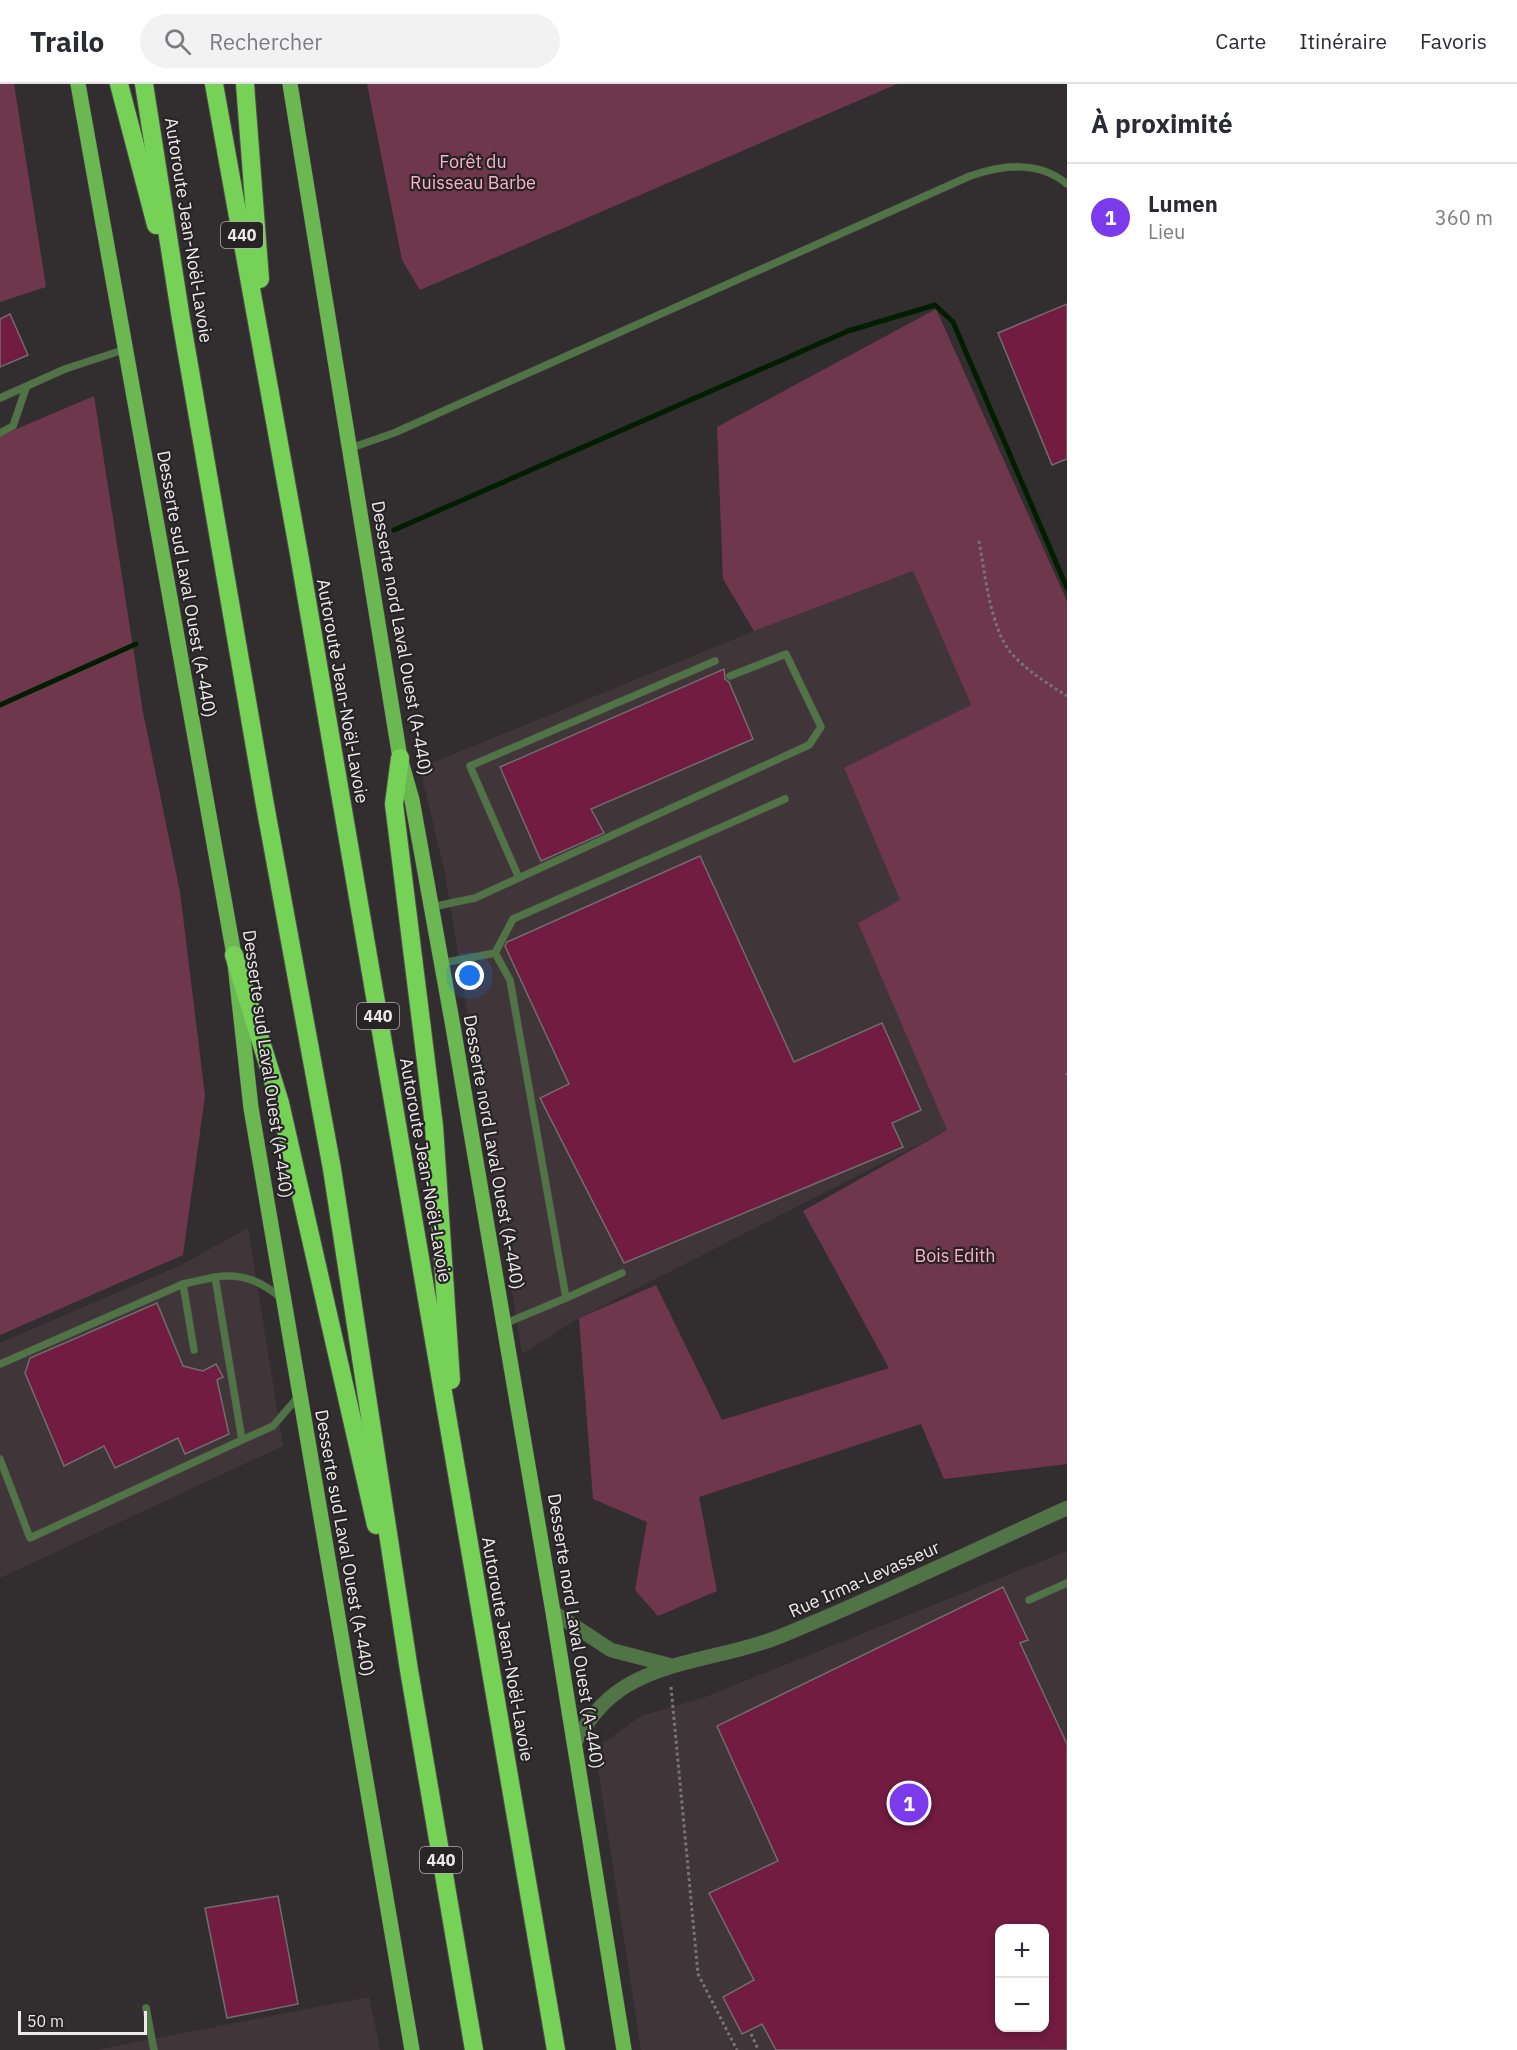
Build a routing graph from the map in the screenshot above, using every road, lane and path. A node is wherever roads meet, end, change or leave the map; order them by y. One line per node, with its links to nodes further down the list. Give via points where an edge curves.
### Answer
1 (78, 84): 9 (main road, Desserte sud Laval Ouest (A-440))
2 (119, 84): 8 (highway)
3 (144, 84): 8 (highway, Autoroute Jean-Noël-Lavoie / 440)
4 (214, 84): 10 (highway, Autoroute Jean-Noël-Lavoie / 440)
5 (245, 84): 10 (highway)
6 (290, 84): 14 (main road, Desserte nord Laval Ouest (A-440))
7 (1067, 184): 14 (lane, via 1040,170 1014,166 970,176 394,433)
8 (181, 319): 43 (highway, Autoroute Jean-Noël-Lavoie / 440, via 332,1169)
9 (126, 349): 11 (lane, via 65,369); 24 (main road, Desserte sud Laval Ouest (A-440))
10 (267, 371): 37 (highway, Autoroute Jean-Noël-Lavoie / 440)
11 (26, 388): 12 (lane); 13 (lane, via 13,426)
12 (0, 398)
13 (0, 433)
14 (348, 449): 19 (main road, Desserte nord Laval Ouest (A-440))
15 (979, 541): 18 (path, via 993,614 1010,651 1029,671)
16 (715, 661): 21 (lane, via 470,766)
17 (730, 676): 21 (lane, via 786,654 821,727 809,745)
18 (1067, 696)
19 (400, 758): 22 (main road, Desserte nord Laval Ouest (A-440)); 37 (highway, via 394,804 434,1126)
20 (785, 799): 23 (lane, via 513,919)
21 (519, 878): 22 (lane, via 475,898)
22 (432, 907): 25 (main road, Desserte nord Laval Ouest (A-440))
23 (495, 953): 25 (lane); 29 (lane, via 510,980)
24 (234, 955): 30 (main road, Desserte sud Laval Ouest (A-440), via 251,1108); 43 (highway, via 280,1102)
25 (442, 963): 31 (main road, Desserte nord Laval Ouest (A-440))
26 (622, 1272): 29 (lane)
27 (215, 1277): 28 (lane); 30 (lane, via 247,1278); 35 (lane)
28 (183, 1284): 32 (lane); 33 (lane)
29 (566, 1298): 31 (lane)
30 (284, 1300): 34 (main road, Desserte sud Laval Ouest (A-440))
31 (504, 1324): 41 (main road, Desserte nord Laval Ouest (A-440))
32 (194, 1350)
33 (0, 1364)
34 (299, 1395): 35 (lane, via 280,1420); 49 (main road, Desserte sud Laval Ouest (A-440))
35 (242, 1440): 36 (lane, via 30,1538)
36 (0, 1459)
37 (458, 1478): 51 (highway, Autoroute Jean-Noël-Lavoie / 440)
38 (1067, 1508): 42 (street, Rue Irma-Levasseur, via 780,1637)
39 (1067, 1583): 40 (lane)
40 (1029, 1600)
41 (553, 1612): 42 (street, Rue Irma-Levasseur, via 611,1650); 45 (main road, Desserte nord Laval Ouest (A-440))
42 (669, 1665): 45 (street, Rue Irma-Levasseur, via 612,1695 593,1713)
43 (409, 1670): 50 (highway, Autoroute Jean-Noël-Lavoie / 440)
44 (672, 1687): 53 (path, via 698,1974)
45 (574, 1742): 52 (main road, Desserte nord Laval Ouest (A-440))
46 (146, 2008): 48 (lane)
47 (751, 2034): 54 (path)
48 (154, 2050)
49 (412, 2050)
50 (474, 2050)
51 (556, 2050)
52 (624, 2050)
53 (737, 2050)
54 (757, 2050)

